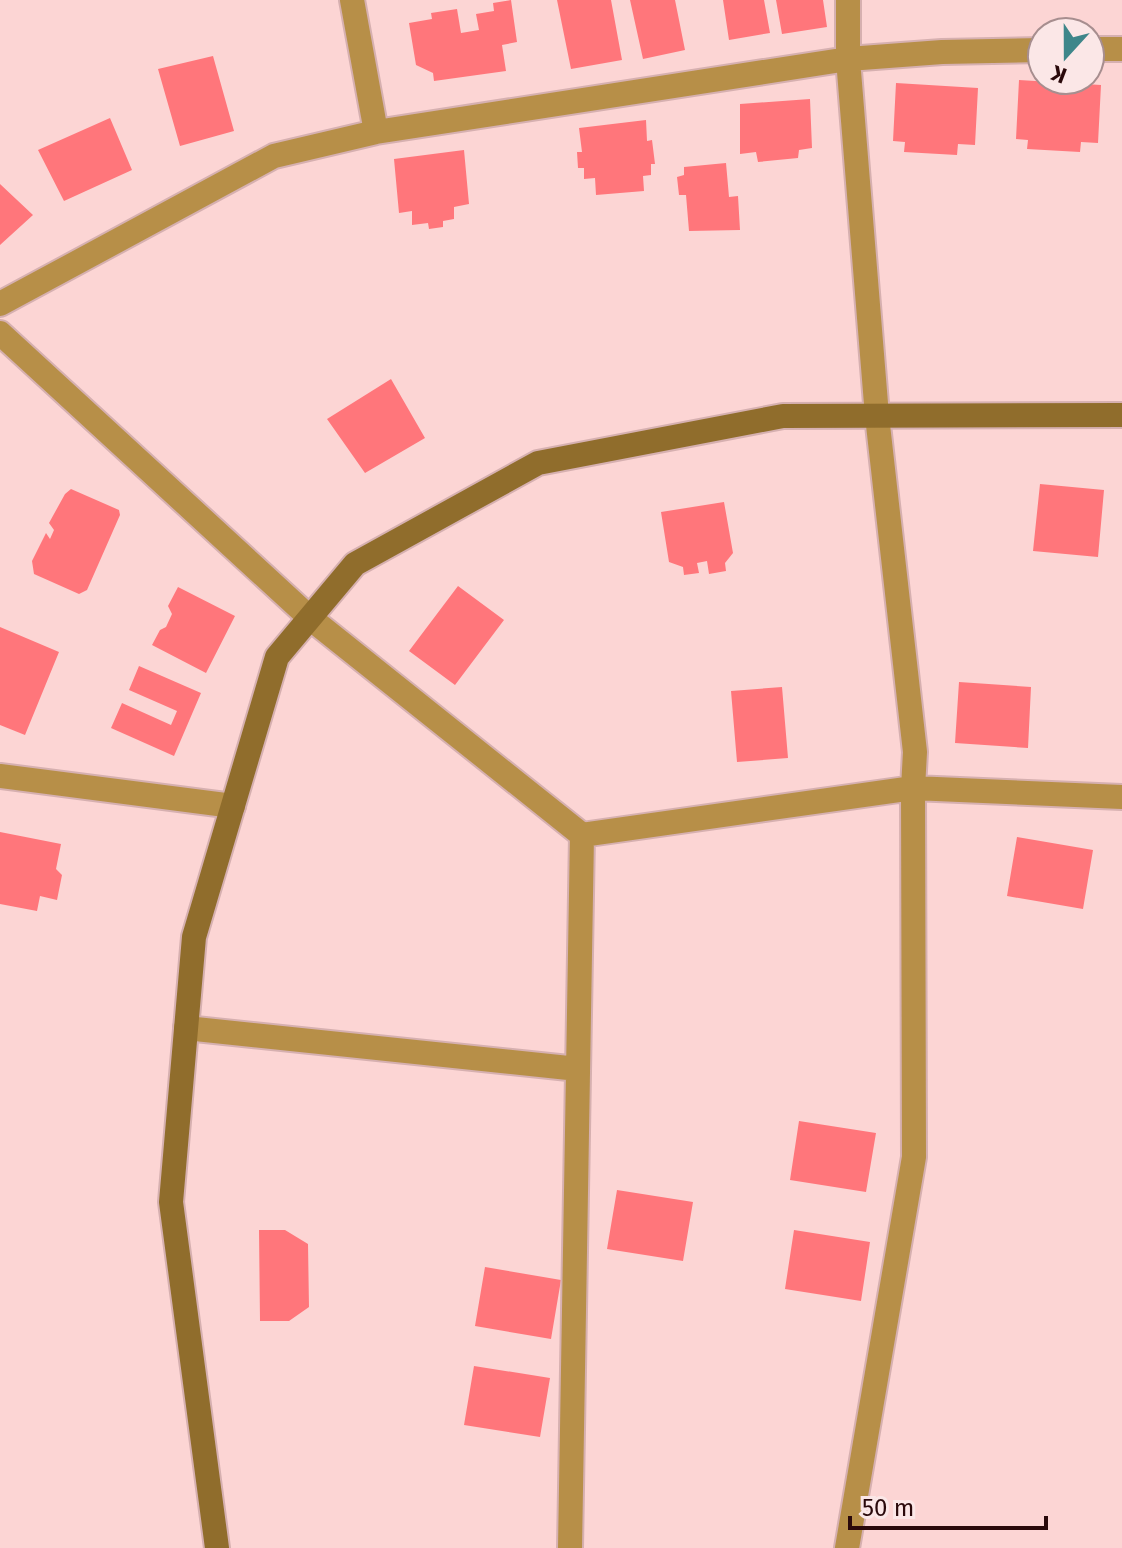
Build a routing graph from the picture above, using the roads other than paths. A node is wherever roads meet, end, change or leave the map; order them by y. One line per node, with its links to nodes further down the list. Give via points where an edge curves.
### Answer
1 (352, 0): 5 (street)
2 (848, 0): 4 (street)
3 (1026, 50): 4 (street)
4 (848, 59): 5 (street); 9 (street)
5 (376, 132): 6 (street, via 274,156)
6 (0, 304)
7 (0, 333): 10 (street)
8 (1122, 415): 9 (street)
9 (877, 416): 10 (street, via 783,416 538,463 355,564); 12 (street, via 915,752)
10 (310, 618): 14 (street, via 277,657); 15 (street)
11 (0, 776): 14 (street)
12 (913, 788): 13 (street); 15 (street); 20 (street, via 914,1157)
13 (1122, 797)
14 (233, 806): 16 (street, via 194,937)
15 (582, 835): 17 (street)
16 (186, 1028): 17 (street); 18 (street, via 171,1202)
17 (578, 1069): 19 (street)
18 (217, 1548)
19 (570, 1548)
20 (847, 1548)

